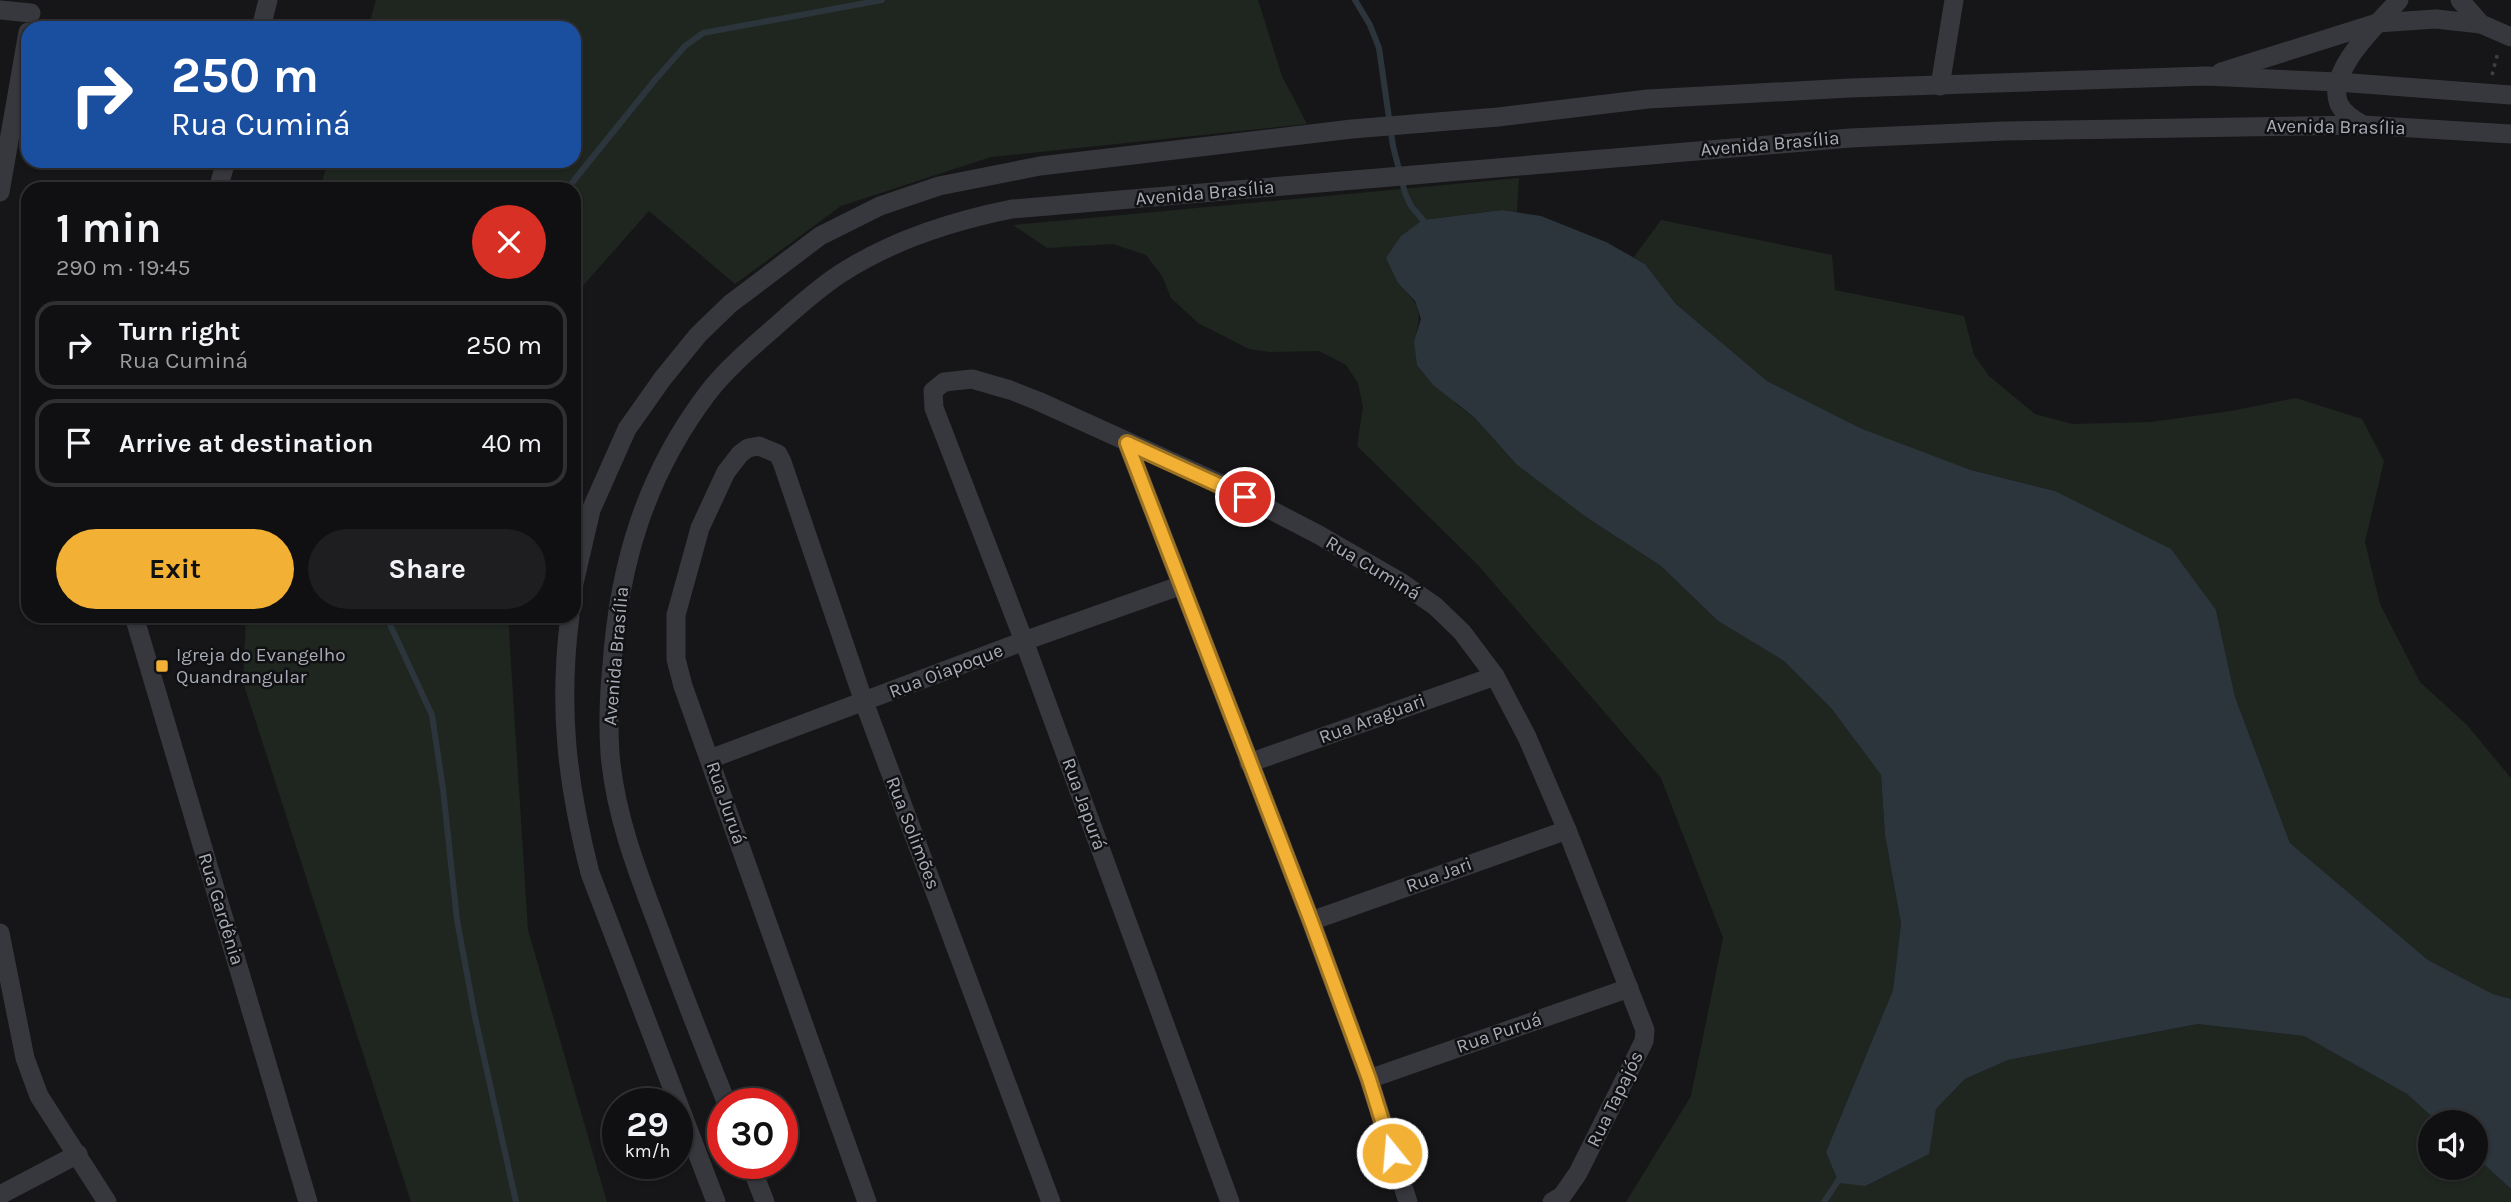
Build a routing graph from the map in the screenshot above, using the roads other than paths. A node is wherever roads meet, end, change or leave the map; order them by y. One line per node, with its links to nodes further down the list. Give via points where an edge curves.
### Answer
1 (268, 0): 7 (street)
2 (1954, 0): 14 (street)
3 (2399, 0): 8 (street)
4 (2460, 0): 9 (street)
5 (0, 10): 6 (street)
6 (30, 18)
7 (263, 21)
8 (2377, 23): 9 (street, via 2436,19); 12 (street); 13 (street)
9 (2482, 24): 10 (street)
10 (2511, 37)
11 (21, 70): 18 (street)
12 (2206, 76): 13 (street); 14 (street)
13 (2338, 82): 15 (street); 16 (street, via 2339,104)
14 (1940, 86): 22 (street, via 1648,99 1352,129 990,174 880,206 820,236 730,304 698,335 634,419 591,510)
15 (2511, 95)
16 (2363, 125): 17 (street, Avenida Brasília); 36 (street, Avenida Brasília, via 1850,138 1012,209 962,220 900,242 841,274 744,354 708,393 673,444 644,504 624,569 614,635 610,755 618,807 635,864)
17 (2511, 134)
18 (0, 191)
19 (934, 408): 20 (street, Rua Cuminá, via 933,391 944,382 980,381 1019,393); 26 (street, Rua Japurá)
20 (1127, 443): 23 (street); 27 (street, Rua Cuminá, via 1221,484 1402,583 1462,632)
21 (782, 462): 28 (street, Rua Solimões); 29 (street, Rua Juruá, via 778,454 760,446 748,448 731,462 700,528 676,615 676,659)
22 (581, 553)
23 (1182, 585): 26 (street, Rua Oiapoque); 30 (street)
24 (136, 623): 41 (street, Rua Gardênia)
25 (569, 623): 42 (street, via 563,700 576,820 590,873)
26 (1024, 641): 28 (street, Rua Oiapoque); 46 (street, Rua Japurá)
27 (1495, 676): 30 (street, Rua Araguari); 31 (street, Rua Cuminá)
28 (864, 702): 29 (street, Rua Oiapoque); 45 (street, Rua Solimões)
29 (710, 759): 44 (street, Rua Juruá)
30 (1249, 763): 32 (street)
31 (1567, 830): 32 (street, Rua Jari); 34 (street, Rua Cuminá)
32 (1311, 921): 35 (street)
33 (0, 933): 37 (street, via 26,1058 39,1096)
34 (1629, 988): 35 (street, Rua Puruá); 48 (street, Rua Tapajós, via 1644,1025 1644,1041 1578,1173)
35 (1369, 1079): 47 (street)
36 (721, 1088)
37 (78, 1154): 39 (street); 40 (street)
38 (756, 1179): 43 (street)
39 (0, 1195)
40 (107, 1202)
41 (308, 1202)
42 (716, 1202)
43 (765, 1202)
44 (867, 1202)
45 (1051, 1202)
46 (1230, 1202)
47 (1408, 1202)
48 (1552, 1202)

